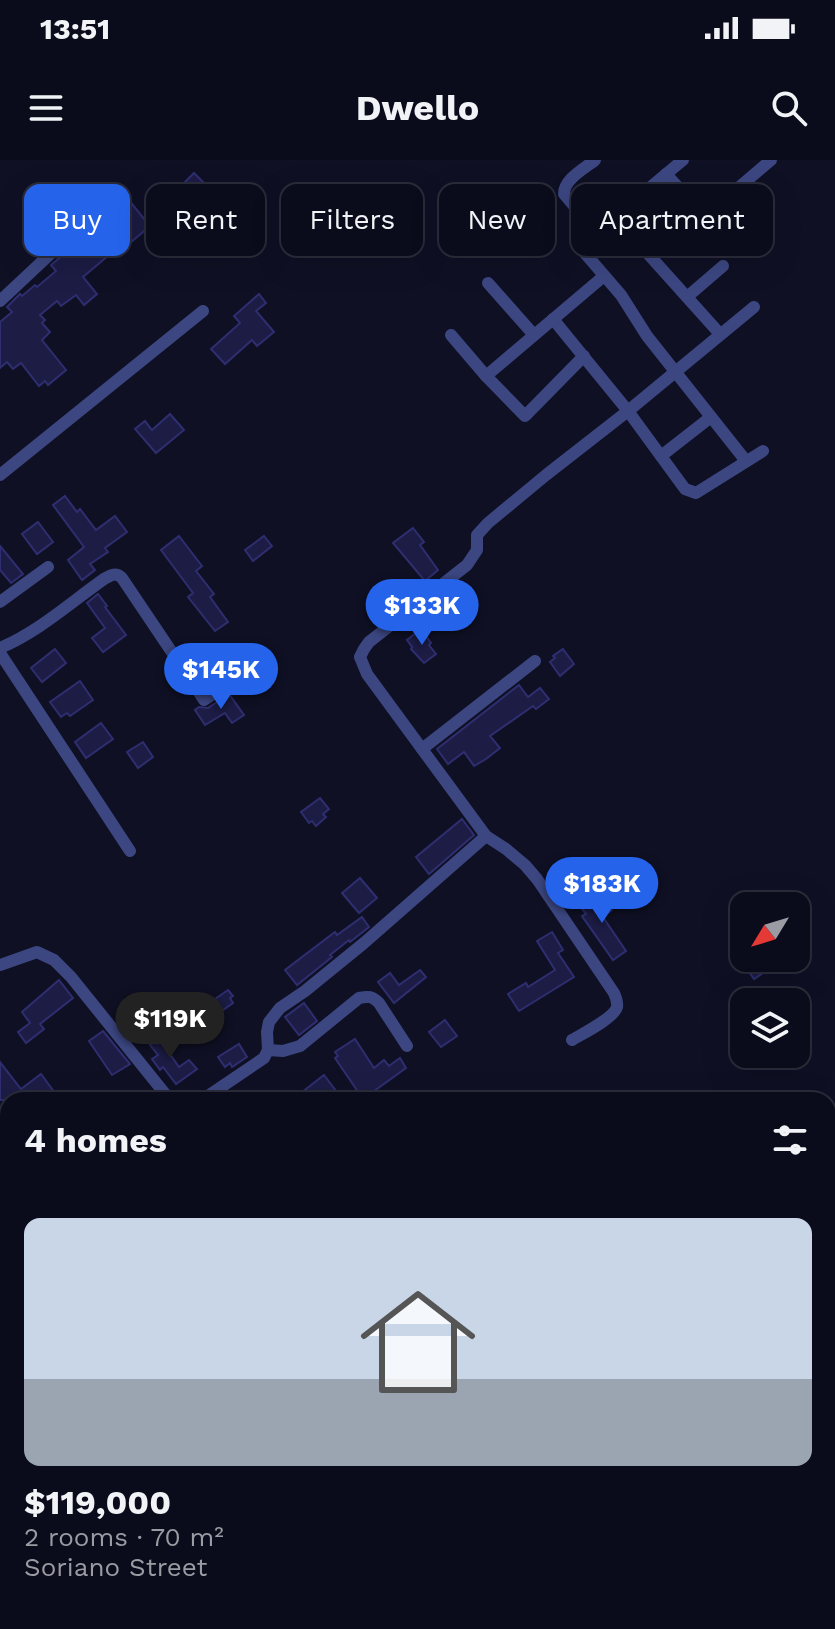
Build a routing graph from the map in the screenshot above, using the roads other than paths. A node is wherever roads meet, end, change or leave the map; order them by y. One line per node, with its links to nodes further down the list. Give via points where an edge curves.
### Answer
1 (595, 160): 6 (street, via 564,188)
2 (683, 160): 4 (street)
3 (771, 160): 4 (street, via 704,214)
4 (666, 174): 5 (street)
5 (654, 184)
6 (571, 202)
7 (48, 256): 14 (street)
8 (587, 256): 11 (street)
9 (650, 256): 13 (street)
10 (723, 266): 13 (street)
11 (604, 276): 17 (street); 22 (street)
12 (488, 283): 20 (street)
13 (687, 297): 18 (street)
14 (0, 301)
15 (754, 307): 18 (street)
16 (203, 311): 29 (street)
17 (553, 319): 20 (street); 21 (street)
18 (720, 334): 22 (street)
19 (451, 335): 23 (street)
20 (534, 335): 23 (street)
21 (584, 356): 23 (street, via 525,416); 24 (street)
22 (676, 372): 24 (street); 25 (street)
23 (486, 376)
24 (628, 411): 27 (street); 35 (street, via 488,523 477,535 477,550 467,565 364,649 360,657 367,674)
25 (711, 417): 27 (street); 28 (street)
26 (763, 451): 28 (street)
27 (661, 456): 28 (street, via 691,493)
28 (746, 461)
29 (0, 475)
30 (48, 567): 31 (street)
31 (0, 602)
32 (0, 650): 34 (street, via 113,574 122,578 204,700); 37 (street)
33 (535, 661): 35 (street)
34 (257, 665)
35 (422, 749): 36 (street)
36 (486, 836): 39 (street, via 537,879 618,1002 612,1015); 41 (street, via 280,1008 269,1022)
37 (130, 851)
38 (0, 965): 42 (street, via 37,952 54,960)
39 (572, 1040)
40 (407, 1046): 41 (street, via 369,996 359,998 300,1046)
41 (268, 1050): 43 (street)
42 (164, 1092)
43 (214, 1092)

